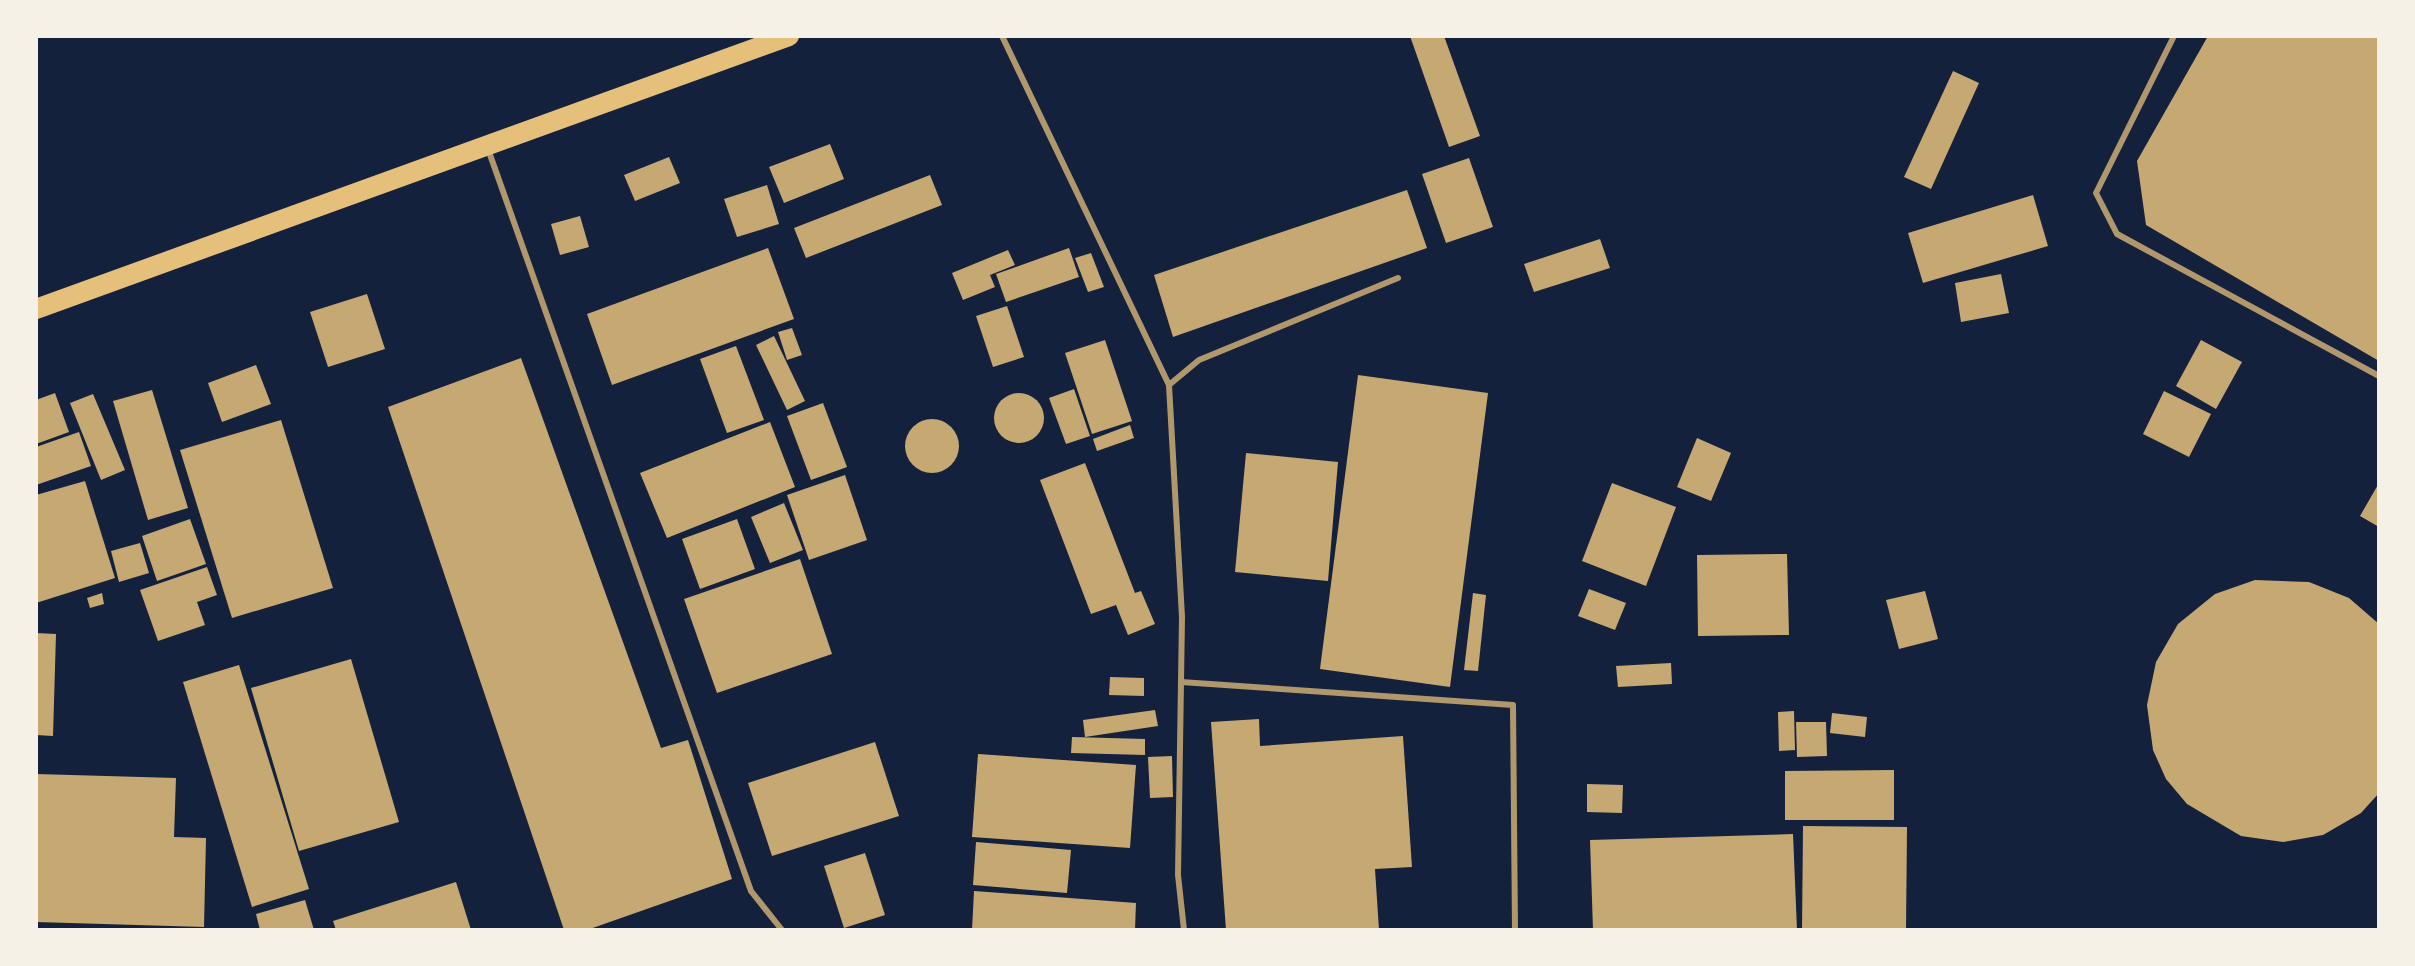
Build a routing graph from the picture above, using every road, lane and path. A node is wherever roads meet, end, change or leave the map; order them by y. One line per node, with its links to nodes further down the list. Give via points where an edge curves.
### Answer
1 (789, 36): 4 (main road)
2 (1002, 36): 8 (lane)
3 (2174, 36): 7 (lane, via 2096,193 2117,234)
4 (487, 146): 6 (main road); 10 (lane, via 751,891)
5 (1398, 278): 8 (lane, via 1199,360)
6 (36, 309)
7 (2379, 376)
8 (1169, 385): 9 (lane)
9 (1181, 682): 11 (lane, via 1178,875); 12 (lane, via 1513,705)
10 (782, 930)
11 (1184, 930)
12 (1515, 930)

